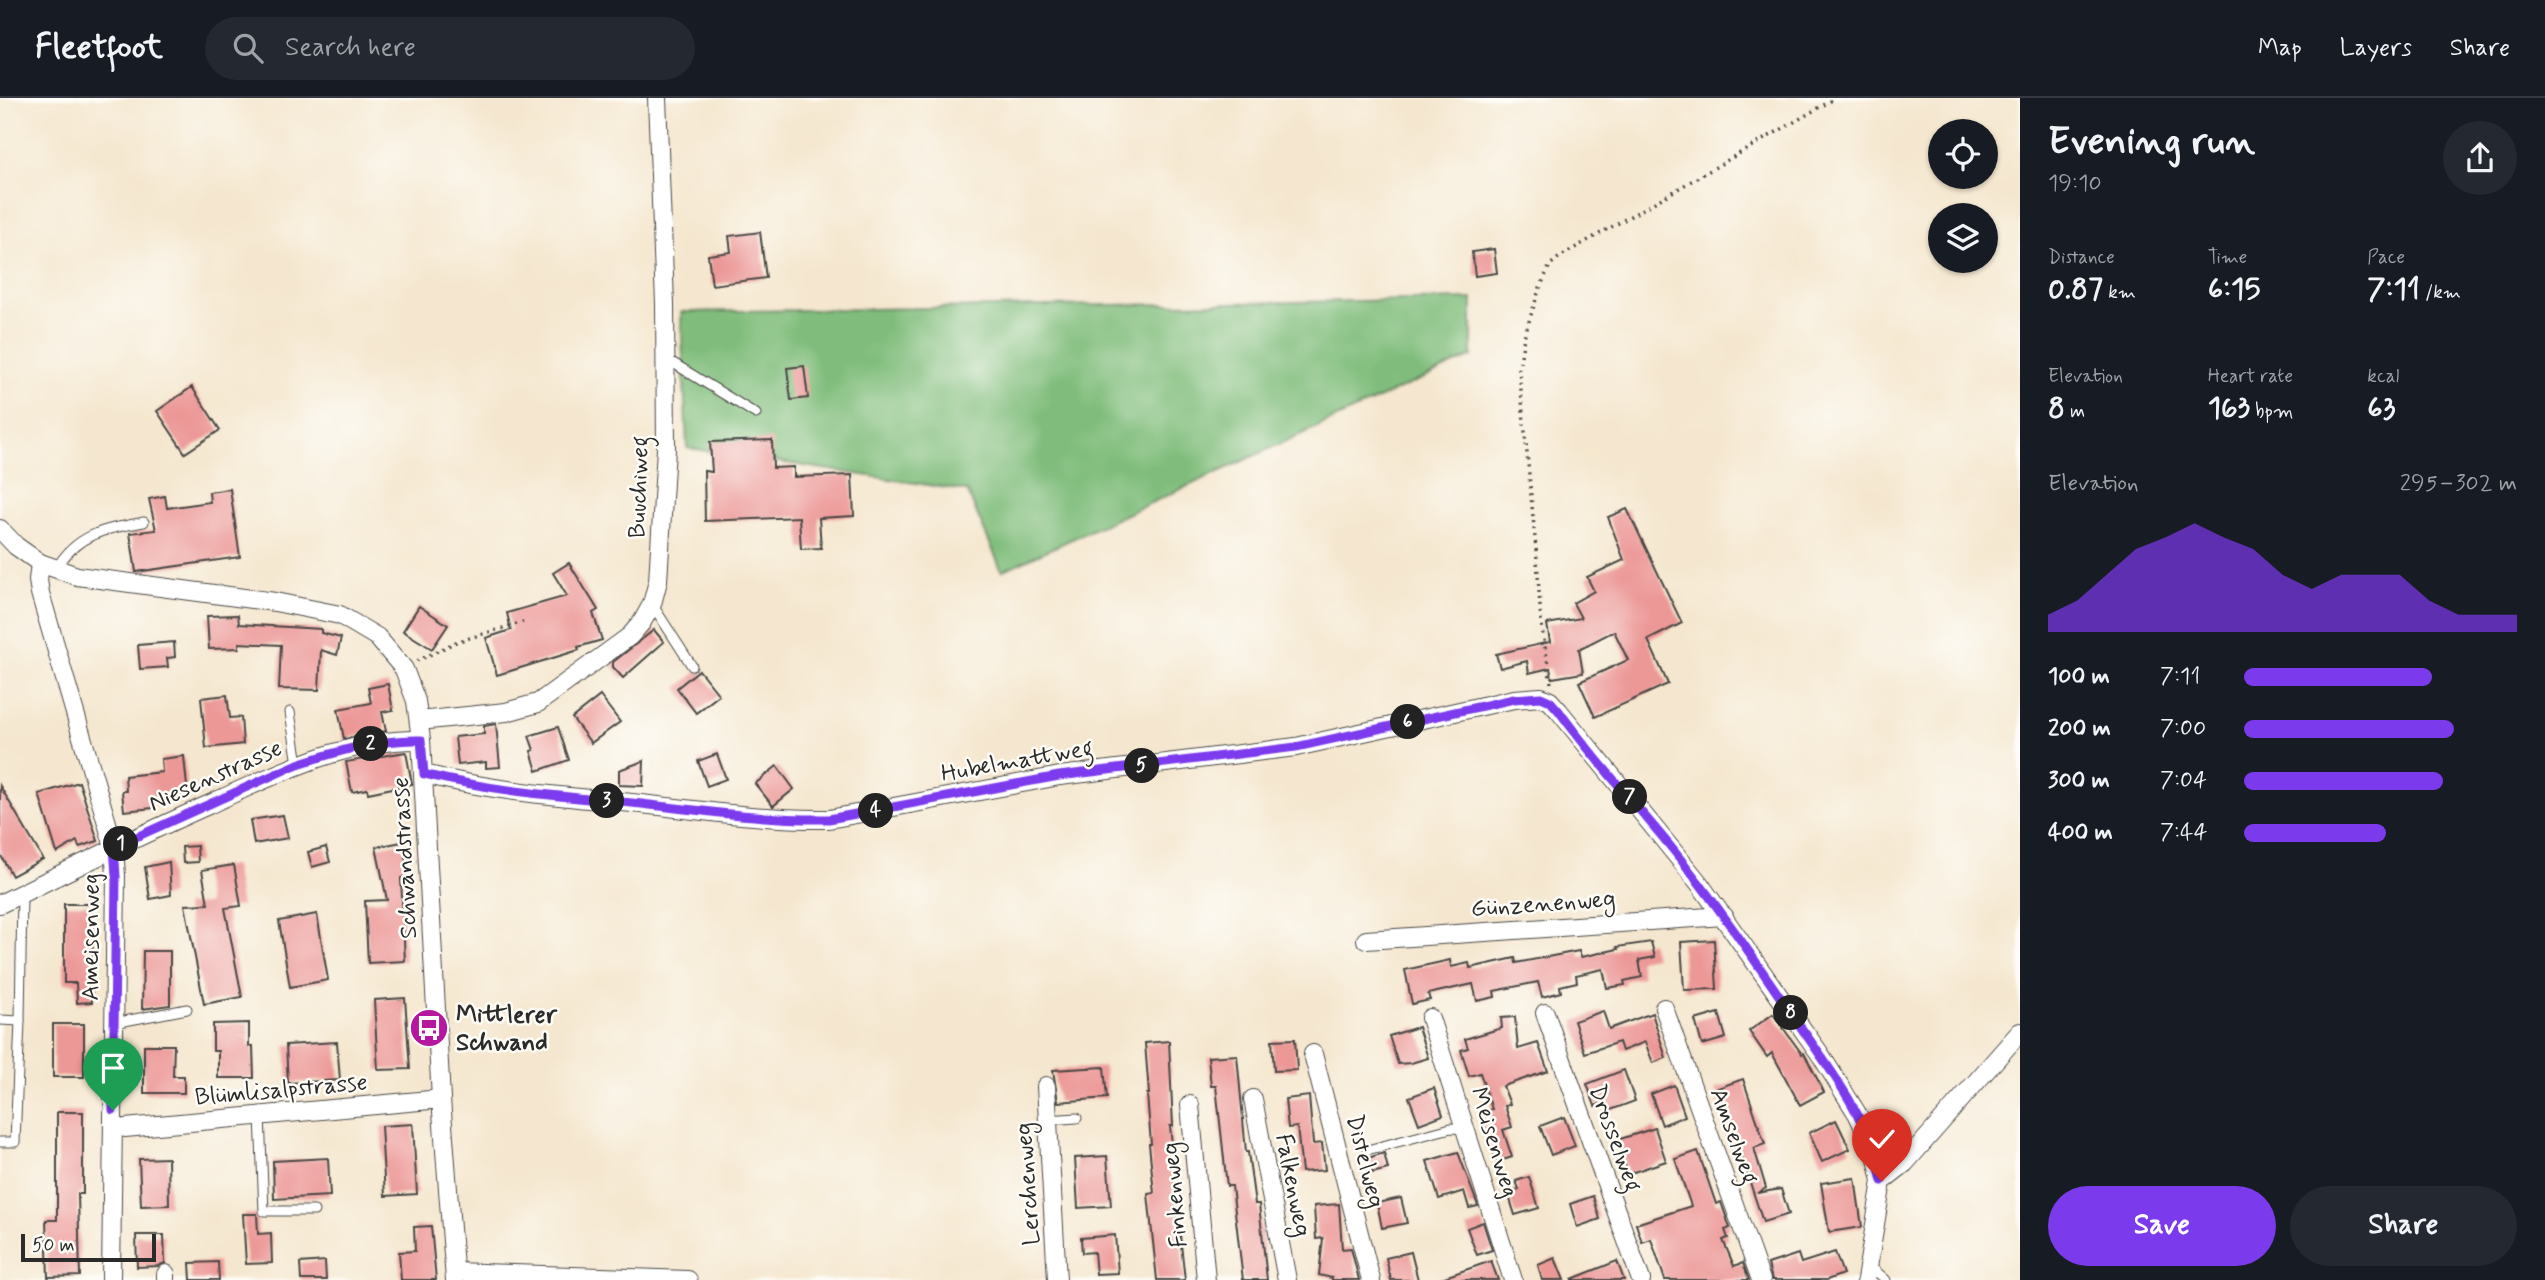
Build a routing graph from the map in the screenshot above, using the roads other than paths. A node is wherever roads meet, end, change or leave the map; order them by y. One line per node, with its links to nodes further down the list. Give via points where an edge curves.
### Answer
1 (657, 98): 2 (street, Buuchiweg)
2 (665, 358): 3 (lane); 7 (street, Buuchiweg, via 666,449 658,581)
3 (756, 414)
4 (145, 522): 6 (lane, via 87,537)
5 (0, 529): 6 (street, Schwandstrasse, via 16,546)
6 (48, 566): 10 (street, Schwandstrasse, via 98,581 275,602 340,615 377,637 404,669); 14 (street, Ameisenweg, via 37,580 40,593)
7 (652, 604): 8 (lane); 10 (street, Buuchiweg, via 630,636 538,703 506,712)
8 (692, 667)
9 (290, 712): 12 (lane)
10 (419, 721): 11 (street, Schwandstrasse)
11 (421, 740): 12 (street, Niesenstrasse, via 378,742); 13 (street, Schwandstrasse)
12 (298, 764): 14 (street, Niesenstrasse)
13 (424, 774): 17 (street, Hubelmattweg, via 481,788 829,819 1059,776 1296,747 1541,697 1550,701); 29 (street, Schwandstrasse)
14 (114, 847): 15 (street, Niesenstrasse); 25 (street, Ameisenweg)
15 (22, 893): 16 (street, Niesenstrasse); 24 (lane)
16 (0, 904)
17 (1724, 916): 18 (street, Günzenenweg); 39 (street, via 1840,1084 1868,1134)
18 (1366, 940)
19 (1664, 1008): 51 (street, Amselweg)
20 (187, 1009): 25 (lane)
21 (1545, 1013): 50 (street, Drosselweg)
22 (1430, 1018): 36 (street, Meisenweg)
23 (0, 1020): 24 (lane)
24 (20, 1021): 37 (lane, via 15,1142)
25 (114, 1023): 43 (street, Ameisenweg)
26 (2020, 1032): 39 (street, via 1905,1163)
27 (1313, 1054): 48 (street, Distelweg)
28 (1046, 1086): 34 (street, Lerchenweg)
29 (441, 1098): 32 (street, Blümlisalpstrasse); 42 (street, Schwandstrasse)
30 (1253, 1099): 47 (street, Falkenweg)
31 (1190, 1105): 46 (street, Finkenweg)
32 (260, 1116): 35 (street, Blümlisalpstrasse); 40 (lane, via 264,1211)
33 (1077, 1118): 34 (lane)
34 (1047, 1120): 45 (street, Lerchenweg)
35 (125, 1128)
36 (1466, 1129): 38 (lane, via 1451,1128); 49 (street, Meisenweg)
37 (0, 1142)
38 (1367, 1150)
39 (1882, 1181): 41 (street)
40 (314, 1211)
41 (1868, 1272): 52 (lane)
42 (455, 1276): 44 (street)
43 (111, 1280)
44 (688, 1280)
45 (1057, 1280)
46 (1206, 1280)
47 (1287, 1280)
48 (1371, 1280)
49 (1513, 1280)
50 (1641, 1280)
51 (1761, 1280)
52 (1886, 1280)

